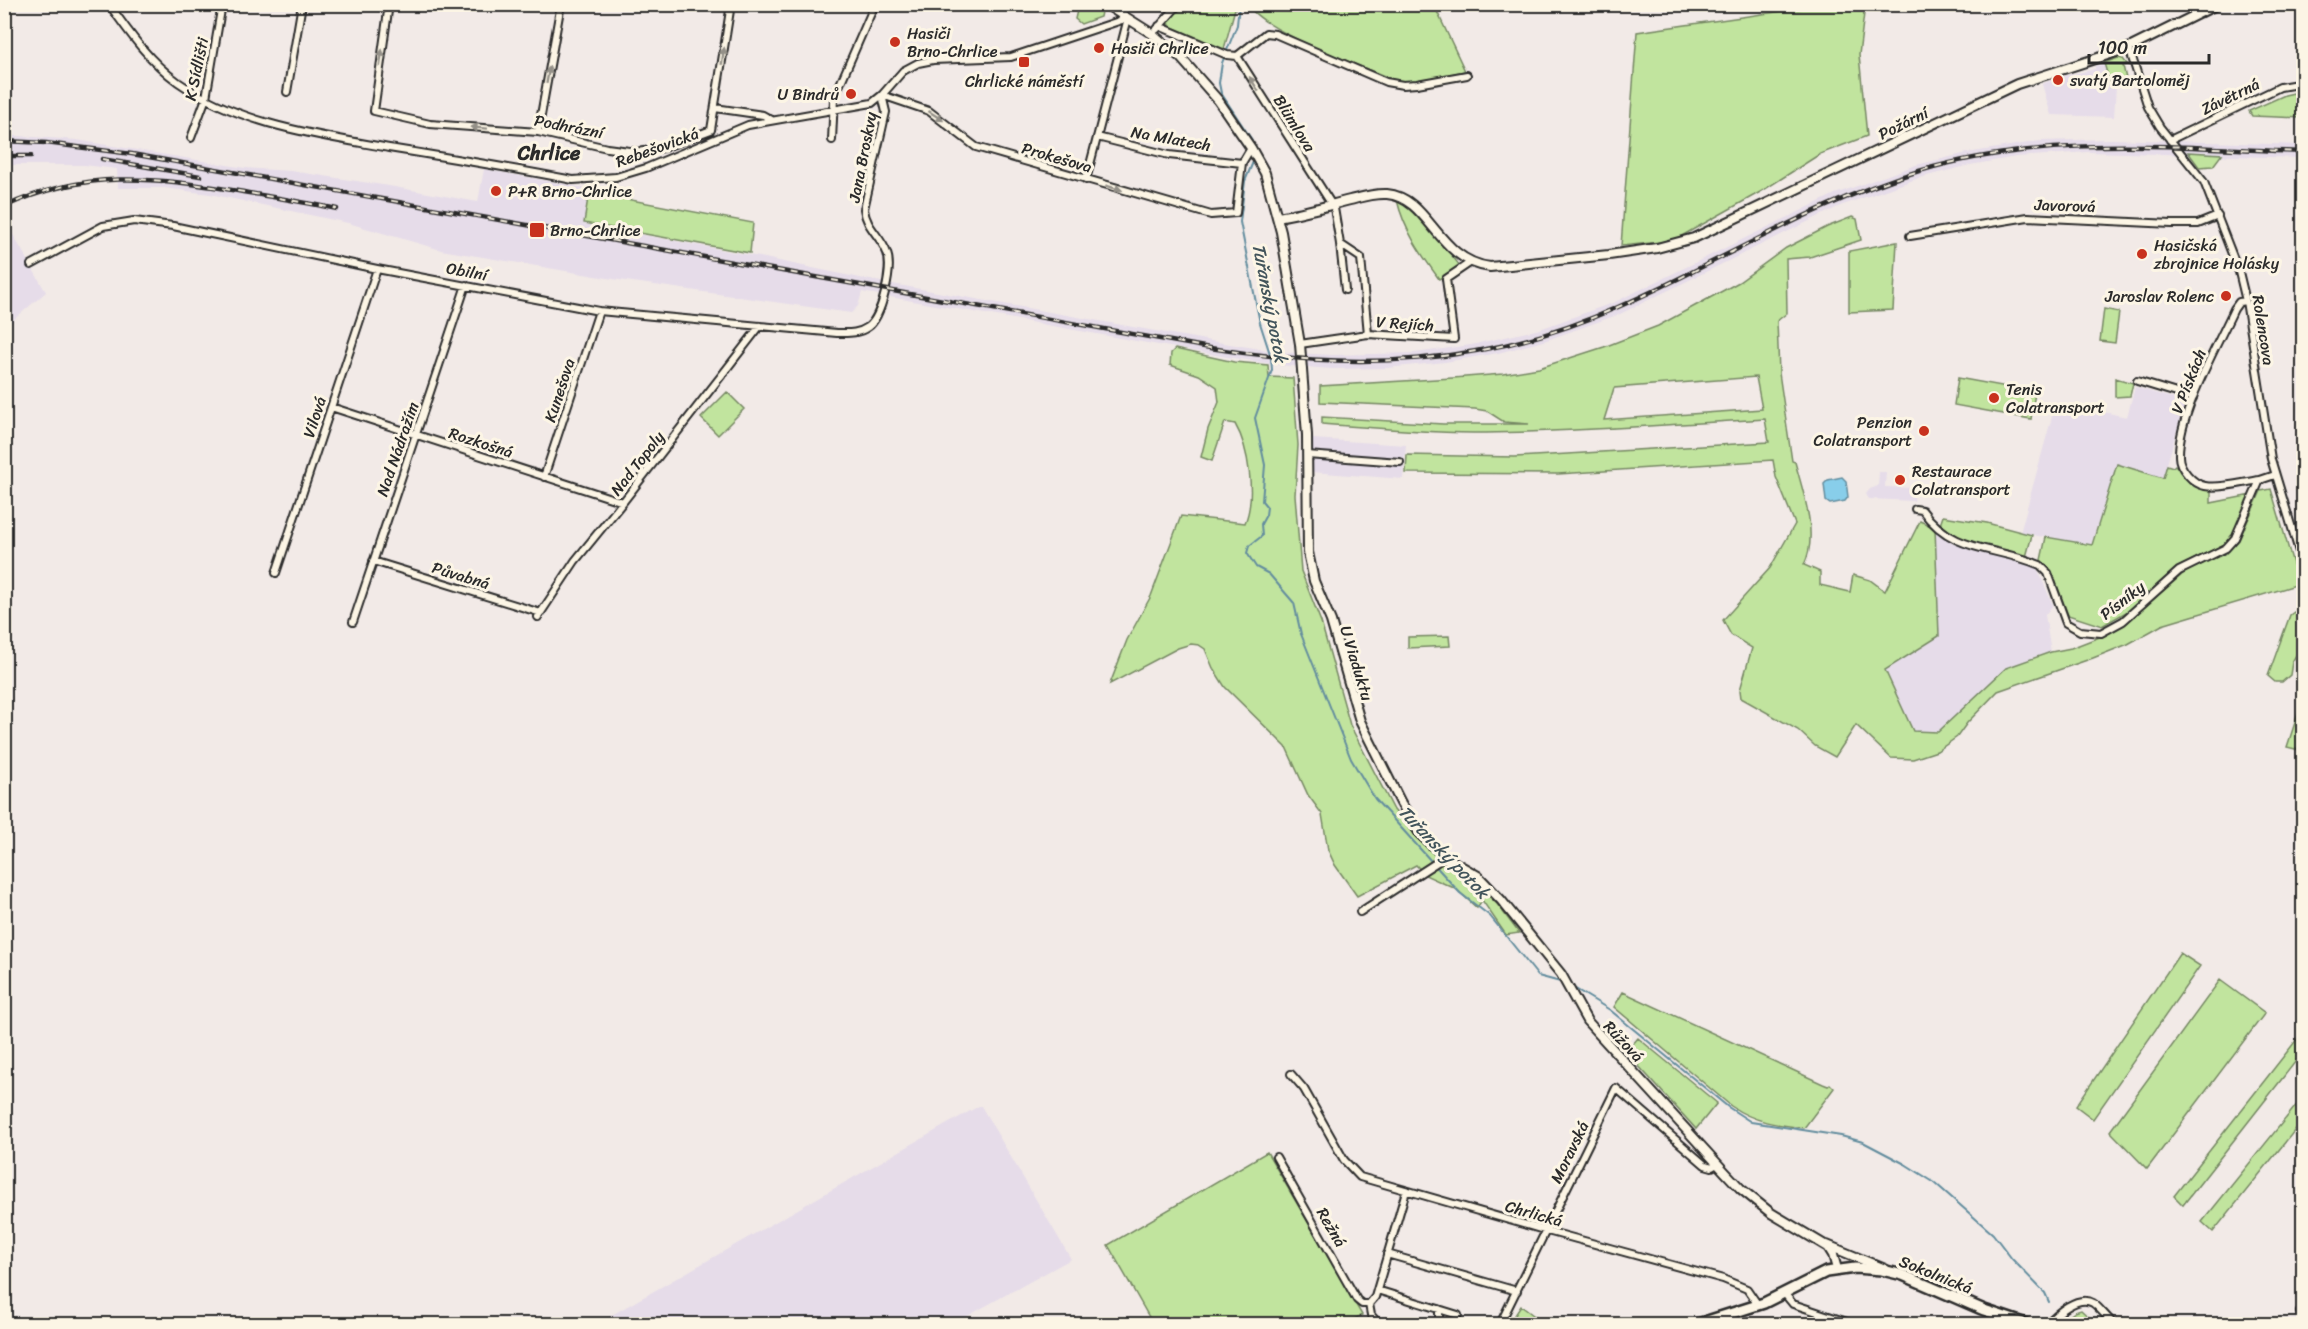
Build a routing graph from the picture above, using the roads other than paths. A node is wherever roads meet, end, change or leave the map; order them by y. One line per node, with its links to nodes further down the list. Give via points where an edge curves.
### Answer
1 (109, 4): 20 (street, Rebešovická, via 155,63)
2 (222, 4): 20 (street, K Sídlišti)
3 (302, 4): 18 (street)
4 (388, 4): 24 (street, Podhrázní, one-way to 4, via 430,124 374,111)
5 (561, 4): 24 (street, one-way to 5)
6 (731, 4): 21 (street, one-way to 6)
7 (875, 4): 22 (street, via 834,98)
8 (1105, 4): 11 (street)
9 (1179, 4): 12 (street)
10 (2218, 4): 14 (street, Požární)
11 (1128, 18): 13 (street); 19 (street, Rebešovická, via 1011,57 918,63 903,71); 25 (street)
12 (1159, 26): 13 (street); 15 (street)
13 (1154, 34): 29 (street, via 1207,85)
14 (2129, 48): 28 (street, Rolencova, via 2144,99); 37 (street, Požární, via 2017,84 1694,238 1657,248 1503,267)
15 (1237, 56): 16 (street, via 1266,33 1386,82 1417,84); 32 (street, Blümlova, one-way to 15)
16 (1467, 75)
17 (2304, 83): 28 (street, Závětrná, via 2280,87)
18 (287, 92)
19 (882, 95): 22 (street, Rebešovická, via 870,104); 31 (street, Prokešova, one-way to 31, via 928,111 976,147); 41 (street, Jana Broskvy, via 885,115 864,208 867,222 889,258)
20 (206, 98): 23 (street, Rebešovická, via 244,116 288,128 573,180 630,173 740,128); 26 (street, K Sídlišti)
21 (716, 108): 23 (street, via 763,115); 24 (street, Podhrázní, via 709,131 663,148 637,152)
22 (834, 110): 23 (street, Rebešovická); 27 (street)
23 (772, 120)
24 (538, 132)
25 (1097, 137): 30 (street, Na Mlatech, via 1170,154); 31 (street)
26 (190, 138)
27 (832, 140)
28 (2170, 140): 33 (street, Rolencova, via 2204,182)
29 (1251, 148): 30 (street); 34 (street, U Viaduktu, via 1265,173)
30 (1242, 163): 31 (street, Prokešova, one-way to 30, via 1211,215 1236,213)
31 (1086, 180)
32 (1330, 205): 34 (street); 36 (street, Blümlova); 37 (street, via 1377,194 1402,198 1414,206 1453,251)
33 (2218, 216): 35 (street, Javorová, via 2198,224 2028,217); 43 (street, Rolencova)
34 (1277, 217): 47 (street, U Viaduktu)
35 (1911, 236)
36 (1340, 244): 42 (street, Blümlova); 46 (street, via 1361,258)
37 (1471, 262): 46 (street, V Rejích, via 1446,279 1454,339)
38 (31, 265): 39 (street, Obilní, via 103,226 134,221)
39 (377, 269): 40 (street, Obilní); 50 (street, Vilová)
40 (466, 285): 44 (street, Obilní); 51 (street, Nad Nádražím)
41 (885, 290): 45 (street, Obilní, via 876,318 860,332)
42 (1345, 290)
43 (2246, 301): 49 (street, V Pískách, via 2239,302 2234,309); 54 (street, Rolencova)
44 (598, 311): 45 (street, Obilní); 55 (street, Kunešova)
45 (759, 326): 57 (street, Nad Topoly)
46 (1368, 334): 47 (street, V Rejích)
47 (1300, 344): 52 (street, U Viaduktu)
48 (2137, 381): 49 (street)
49 (2193, 398): 56 (street, V Pískách, via 2178,459 2188,476 2204,486)
50 (331, 407): 51 (street, Rozkošná); 61 (street, Vilová)
51 (416, 435): 55 (street, Rozkošná); 59 (street, Nad Nádražím)
52 (1307, 455): 53 (street); 64 (street, U Viaduktu, via 1308,552 1360,721 1420,834)
53 (1400, 462)
54 (2274, 475): 56 (street); 60 (street, Rolencova)
55 (544, 477): 57 (street, Rozkošná)
56 (2260, 480): 58 (street, Písníky, via 2235,538 2226,548 2179,571 2122,621 2101,633 2080,631 2066,623 2048,573 2040,565 1950,538 1922,510)
57 (623, 502): 62 (street, Nad Topoly, via 575,561)
58 (1915, 509)
59 (373, 561): 62 (street, Půvabná); 63 (street, Nad Nádražím)
60 (2304, 568)
61 (276, 573)
62 (539, 615)
63 (352, 622)
64 (1445, 857): 65 (street); 66 (street, U Viaduktu, via 1478,876)
65 (1360, 912)
66 (1524, 927): 70 (street, Růžová, via 1565,979 1587,1021)
67 (1291, 1074): 71 (street, Chrlická, via 1353,1171)
68 (1616, 1088): 70 (street, Růžová, via 1705,1165); 72 (street, Moravská)
69 (1276, 1157): 80 (street, Režná, via 1357,1300)
70 (1718, 1164): 73 (street, Růžová, via 1771,1214)
71 (1406, 1191): 72 (street, Chrlická); 74 (street)
72 (1545, 1231): 78 (street, Moravská); 81 (street, Chrlická, via 1723,1279 1747,1289)
73 (1825, 1245): 75 (street); 76 (street, Růžová)
74 (1387, 1254): 77 (street); 78 (street)
75 (1837, 1269): 76 (main road, Sokolnická); 79 (main road, Sokolnická)
76 (1889, 1271): 89 (main road, Sokolnická)
77 (1377, 1290): 80 (street); 82 (street)
78 (1517, 1291): 86 (street, Moravská)
79 (1784, 1293): 81 (main road, Sokolnická); 88 (street, via 1793,1304)
80 (1369, 1304): 84 (street, Režná, via 1371,1315)
81 (1758, 1305): 87 (main road, Sokolnická)
82 (1439, 1309): 83 (street); 85 (street)
83 (1458, 1315)
84 (1379, 1324)
85 (1439, 1324)
86 (1500, 1324)
87 (1698, 1324)
88 (1853, 1324)
89 (2026, 1324)
90 (2047, 1324): 91 (street, via 2076,1301 2083,1301 2092,1303)
91 (2114, 1324)

